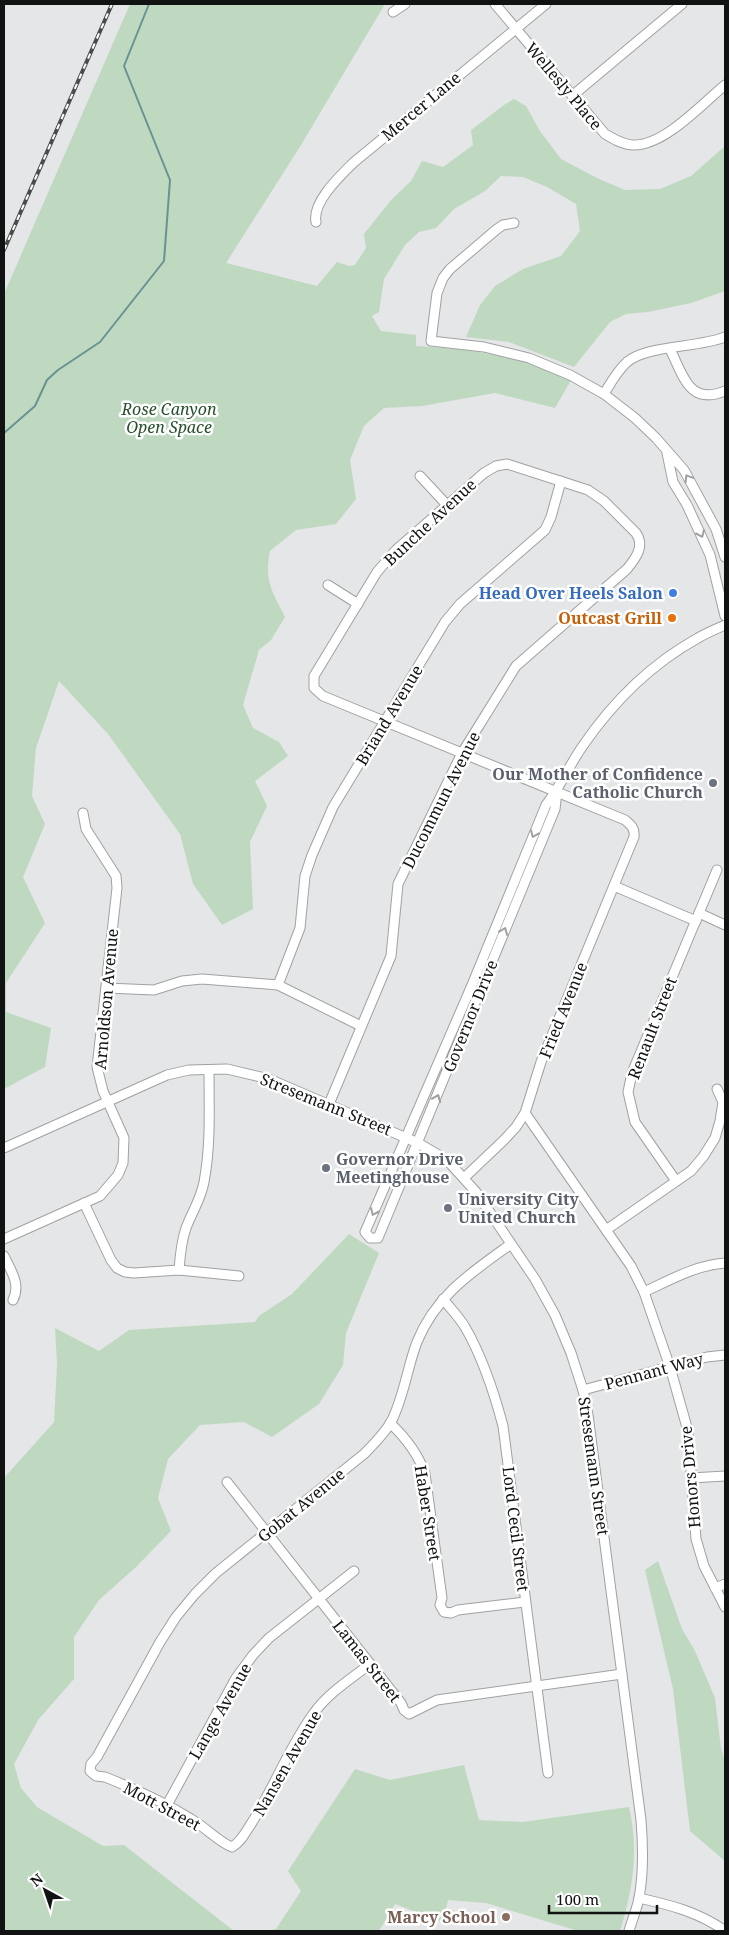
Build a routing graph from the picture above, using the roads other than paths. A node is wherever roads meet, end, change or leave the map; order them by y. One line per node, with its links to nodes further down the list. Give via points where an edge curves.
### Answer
1 (405, 4): 5 (street)
2 (495, 4): 6 (street, Wellesly Place)
3 (546, 4): 6 (street, Mercer Lane)
4 (682, 4): 8 (street)
5 (393, 12)
6 (516, 28): 8 (street, Wellesly Place); 9 (street, Mercer Lane, via 353,163 324,196 315,216)
7 (725, 85): 8 (street, Wellesly Place, via 660,139 646,144 620,143 605,134)
8 (572, 96)
9 (316, 222)
10 (514, 223): 14 (street, via 497,229 445,274 438,288 431,341 484,347 528,358 570,375)
11 (725, 337): 12 (street)
12 (670, 349): 13 (street, via 690,388 700,395 713,396); 14 (street, via 640,355 627,362)
13 (725, 391)
14 (604, 394): 15 (street, via 635,418)
15 (667, 453): 19 (street, one-way to 15, via 716,529 684,470); 22 (street, one-way to 22, via 673,482 710,555)
16 (420, 476): 18 (street)
17 (561, 481): 18 (street, Bunche Avenue, via 507,464 496,466); 24 (street, Briand Avenue, via 545,530 460,604 445,622); 25 (street, Ducommun Avenue, via 588,490 604,501 636,533 640,547 627,569 516,666)
18 (446, 505): 21 (street, Bunche Avenue, via 396,550 377,572)
19 (725, 557)
20 (328, 585): 21 (street)
21 (358, 604): 24 (street, Bunche Avenue, via 314,676 314,688 323,696)
22 (725, 616)
23 (725, 625): 26 (street, Governor Drive, via 698,637 659,664 622,698 593,731)
24 (384, 722): 25 (street); 32 (street, Briand Avenue, via 333,807 312,855 305,876 300,928)
25 (462, 753): 26 (street); 34 (street, Ducommun Avenue, via 398,884 391,956)
26 (557, 792): 29 (street, Fried Avenue, via 625,820 632,826 634,837); 40 (street, Governor Drive, one-way to 40, via 546,805); 41 (street, Governor Drive, one-way to 26, via 555,809)
27 (83, 813): 33 (street, Arnoldson Avenue, via 86,829 116,876)
28 (717, 870): 30 (street, Renault Street)
29 (614, 886): 30 (street); 39 (street, Fried Avenue, via 541,1062)
30 (697, 917): 31 (street); 44 (street, Renault Street, via 632,1073 628,1092 635,1122)
31 (725, 925)
32 (278, 985): 33 (street, via 202,979 182,981 154,990); 34 (street)
33 (106, 988): 37 (street, Arnoldson Avenue, via 97,1067)
34 (361, 1026): 38 (street, Ducommun Avenue)
35 (210, 1070): 37 (street, Stresemann Street, via 167,1075); 38 (street, Stresemann Street, via 227,1069 269,1079); 51 (street, via 208,1156 204,1182 181,1242)
36 (717, 1089): 44 (street, via 723,1102 714,1138 691,1171)
37 (108, 1102): 42 (street, Stresemann Street); 45 (street, Arnoldson Avenue, via 124,1138 123,1163 111,1185 100,1196)
38 (329, 1104): 40 (street, Stresemann Street)
39 (525, 1114): 43 (street, Fried Avenue, via 504,1140); 46 (street, Honors Drive)
40 (407, 1138): 41 (street, Stresemann Street); 41 (street, Governor Drive, one-way to 41, via 365,1232 370,1238 378,1238)
41 (418, 1143): 43 (street, Stresemann Street, via 446,1160)
42 (4, 1148)
43 (464, 1178): 48 (street, Stresemann Street)
44 (676, 1181): 46 (street)
45 (84, 1203): 47 (street, Arnoldson Avenue); 51 (street, via 117,1268 134,1273)
46 (606, 1230): 53 (street, Honors Drive)
47 (4, 1239)
48 (510, 1244): 54 (street, Gobat Avenue, via 463,1279); 58 (street, Stresemann Street, via 555,1315)
49 (4, 1256): 55 (street, via 15,1281 17,1292)
50 (725, 1263): 53 (street, via 693,1270)
51 (179, 1270): 52 (street)
52 (239, 1276)
53 (644, 1292): 57 (street, Honors Drive)
54 (443, 1299): 59 (street, Gobat Avenue, via 417,1342); 68 (street, Lord Cecil Street, via 464,1326 480,1357 499,1410)
55 (13, 1300)
56 (725, 1355): 57 (street, Pennant Way)
57 (670, 1367): 58 (street, Pennant Way); 61 (street, Honors Drive, via 688,1431)
58 (583, 1390): 71 (street, Stresemann Street)
59 (390, 1424): 63 (street, Gobat Avenue, via 364,1454); 68 (street, Haber Street, via 404,1436 420,1459 425,1474 442,1598 440,1605 444,1612)
60 (725, 1476): 61 (street)
61 (691, 1478): 66 (street, Honors Drive, via 696,1538)
62 (228, 1482): 63 (street, Lamas Street)
63 (267, 1532): 67 (street, Lamas Street); 73 (street, Gobat Avenue, via 216,1573 176,1617)
64 (354, 1571): 67 (street, Lange Avenue)
65 (725, 1584): 66 (street)
66 (715, 1588): 69 (street, Honors Drive)
67 (318, 1598): 70 (street, Lamas Street); 75 (street, Lange Avenue, via 268,1638 236,1678)
68 (525, 1602): 72 (street, Lord Cecil Street)
69 (725, 1607)
70 (370, 1664): 72 (street, Lamas Street, via 409,1714 437,1700); 76 (street, Nansen Avenue, via 315,1711 240,1843)
71 (622, 1674): 72 (street, Lamas Street); 77 (street, Stresemann Street, via 641,1820 643,1857)
72 (537, 1685): 74 (street, Lord Cecil Street)
73 (90, 1770): 75 (street, Mott Street, via 96,1776)
74 (548, 1773)
75 (167, 1805): 76 (street, Mott Street)
76 (232, 1847)
77 (639, 1898): 78 (street, Stresemann Street); 79 (street, via 675,1906)
78 (629, 1931)
79 (725, 1931)

